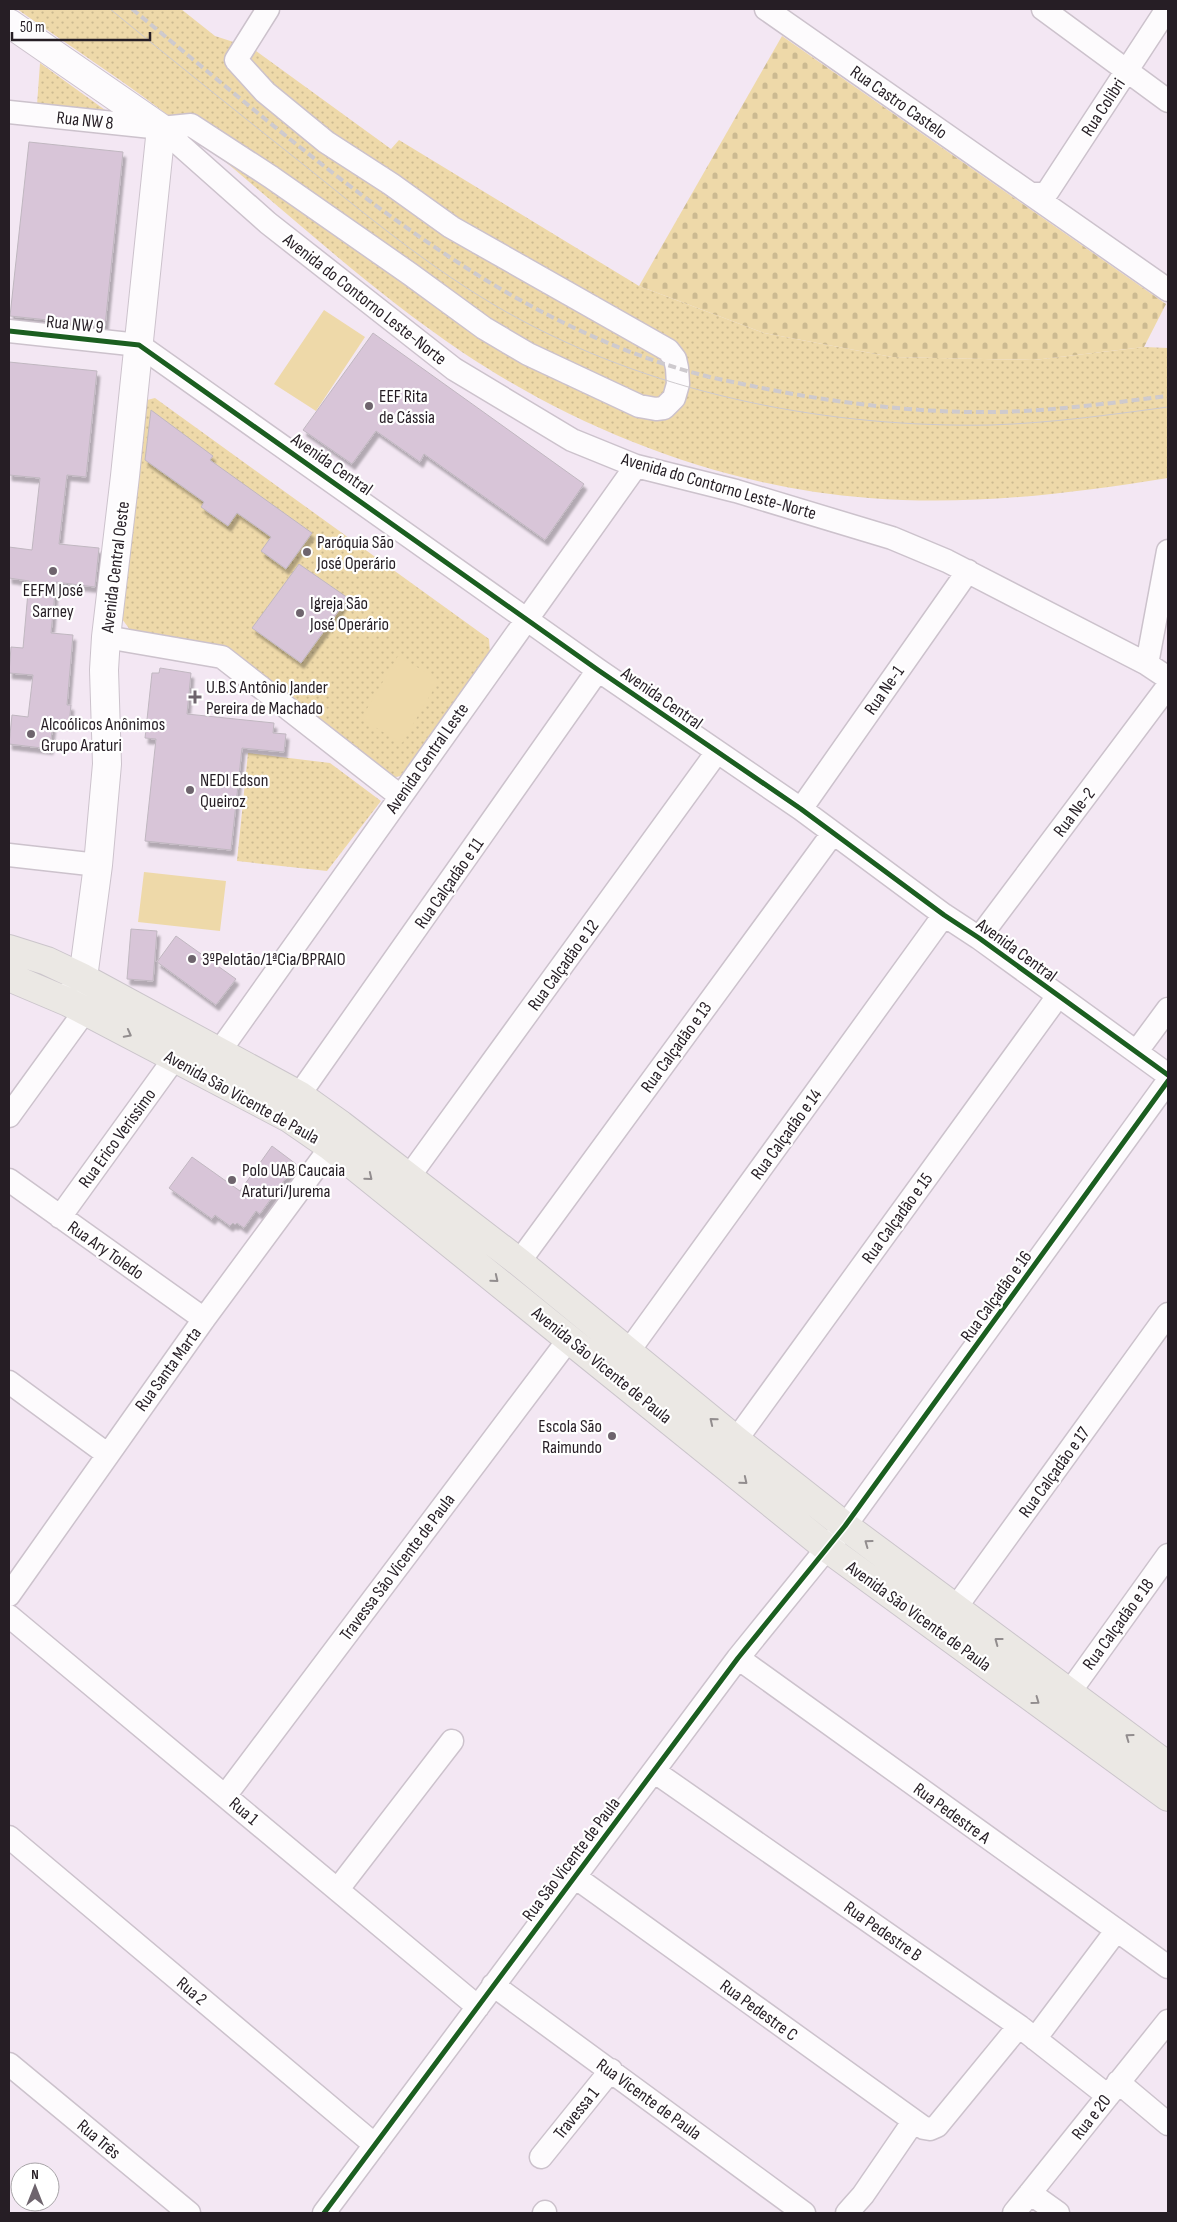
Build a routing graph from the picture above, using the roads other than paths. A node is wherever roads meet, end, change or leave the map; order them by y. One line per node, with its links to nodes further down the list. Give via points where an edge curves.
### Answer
1 (268, 9): 9 (street, Rua NW 8, via 236,60 265,92 326,142 451,227 668,350 675,359 678,374 676,392 670,404 656,409 639,406 528,354 484,328 271,176 191,125)
2 (766, 9): 10 (street, Rua Castro Castelo)
3 (1043, 9): 6 (street)
4 (1167, 9): 6 (street, Rua Colibri)
5 (9, 23): 9 (street)
6 (1126, 71): 7 (street); 10 (street, Rua Colibri, via 1048,191)
7 (1168, 101)
8 (9, 112): 9 (street, Rua NW 8)
9 (161, 128): 13 (street, Avenida Central Oeste); 14 (street, Avenida do Contorno Leste-Norte, via 268,223 454,370 572,440)
10 (1033, 194): 11 (street, Rua Castro Castelo)
11 (1168, 290)
12 (9, 331): 13 (street, Rua NW 9)
13 (139, 345): 17 (street, Avenida Central); 18 (street, Avenida Central Oeste)
14 (636, 466): 16 (street, Avenida do Contorno Leste-Norte, via 830,518 892,538); 17 (street, Avenida Central Leste)
15 (1168, 551): 19 (street)
16 (968, 572): 19 (street, Avenida do Contorno Leste-Norte); 25 (street, Rua Ne-1)
17 (527, 618): 20 (street, Avenida Central); 24 (street, Avenida Central Leste)
18 (106, 636): 24 (street, via 222,657); 28 (street, Avenida Central Oeste, via 107,764)
19 (1147, 664): 21 (street, Avenida do Contorno Leste-Norte)
20 (598, 670): 23 (street, Avenida Central); 42 (street, Rua Calçadão e 11)
21 (1168, 678)
22 (1168, 686): 30 (street, Rua Ne-2)
23 (717, 752): 25 (street, Avenida Central); 45 (street, Rua Calçadão e 12)
24 (400, 796): 38 (street, Avenida Central Leste)
25 (801, 809): 26 (street, Avenida Central)
26 (833, 833): 29 (street, Avenida Central); 48 (street, Rua Calçadão e 13)
27 (9, 855): 28 (street)
28 (98, 865): 33 (street, Avenida Central Oeste)
29 (944, 916): 30 (street, Avenida Central); 52 (street, Rua Calçadão e 14)
30 (980, 938): 34 (street, Avenida Central)
31 (9, 949): 33 (main road, Avenida São Vicente de Paula)
32 (9, 977): 35 (main road, Avenida São Vicente de Paula)
33 (83, 978): 35 (street, Avenida Central Oeste); 38 (main road, Avenida São Vicente de Paula)
34 (1058, 996): 37 (street, Avenida Central); 54 (street, Rua Calçadão e 15)
35 (76, 1006): 39 (main road, Avenida São Vicente de Paula, one-way to 39); 43 (street)
36 (1168, 1008): 37 (street)
37 (1137, 1051): 40 (street, Avenida Central)
38 (219, 1052): 42 (main road, Avenida São Vicente de Paula)
39 (174, 1059): 44 (main road, Avenida São Vicente de Paula, via 289,1118); 47 (street, Rua Erico Verissimo)
40 (1168, 1075)
41 (1168, 1081): 56 (street, Rua Calçadão e 16)
42 (299, 1095): 45 (main road, Avenida São Vicente de Paula)
43 (9, 1116)
44 (331, 1146): 50 (street, Rua Santa Marta); 51 (main road, Avenida São Vicente de Paula, one-way to 51)
45 (408, 1178): 48 (main road, Avenida São Vicente de Paula)
46 (9, 1180): 47 (street, Rua Ary Toledo)
47 (60, 1217): 50 (street, Rua Ary Toledo)
48 (519, 1262): 52 (main road, Avenida São Vicente de Paula)
49 (1168, 1314): 60 (street, Rua Calçadão e 17)
50 (204, 1319): 55 (street, Rua Santa Marta)
51 (569, 1339): 57 (main road, Avenida São Vicente de Paula, one-way to 57); 68 (street, Travessa São Vicente de Paula)
52 (628, 1352): 54 (main road, Avenida São Vicente de Paula, one-way to 52)
53 (9, 1382): 55 (street)
54 (736, 1440): 56 (main road, Avenida São Vicente de Paula)
55 (107, 1454): 59 (street, Rua Santa Marta)
56 (845, 1526): 57 (street, Rua São Vicente de Paula); 60 (main road, Avenida São Vicente de Paula, one-way to 56)
57 (827, 1548): 62 (main road, Avenida São Vicente de Paula); 63 (street, Rua São Vicente de Paula)
58 (1168, 1555): 64 (street, Rua Calçadão e 18)
59 (11, 1584)
60 (956, 1607): 62 (street, Rua Calçadão e 17); 64 (main road, Avenida São Vicente de Paula, one-way to 60)
61 (9, 1616): 68 (street, Rua 1)
62 (940, 1630): 69 (main road, Avenida São Vicente de Paula, one-way to 69)
63 (738, 1658): 67 (street, Rua São Vicente de Paula); 73 (street, Rua Pedestre A)
64 (1069, 1693): 66 (main road, Avenida São Vicente de Paula, one-way to 64)
65 (452, 1741): 72 (street)
66 (1168, 1766)
67 (655, 1772): 71 (street, Rua São Vicente de Paula); 78 (street, Rua Pedestre B)
68 (225, 1796): 72 (street, Rua 1)
69 (1168, 1797)
70 (9, 1837): 84 (street, Rua 2)
71 (575, 1878): 75 (street, Rua São Vicente de Paula); 82 (street, Rua Pedestre C)
72 (338, 1889): 76 (street, Rua 1)
73 (1116, 1931): 74 (street, Rua Pedestre A); 78 (street)
74 (1168, 1967)
75 (493, 1985): 76 (street, Rua São Vicente de Paula); 80 (street, Rua Vicente de Paula)
76 (478, 2007): 84 (street, Rua São Vicente de Paula)
77 (1168, 2020): 81 (street, Rua e 20)
78 (1027, 2032): 81 (street, Rua Pedestre B); 82 (street, Rua Pedestre C, via 938,2126 930,2129)
79 (9, 2064): 87 (street, Rua Três)
80 (611, 2070): 85 (street, Travessa 1); 89 (street, Rua Vicente de Paula)
81 (1113, 2089): 83 (street, Rua Pedestre B); 86 (street, Rua e 20)
82 (913, 2122): 90 (street, via 863,2196)
83 (1168, 2124)
84 (375, 2144): 88 (street, Rua São Vicente de Paula)
85 (541, 2157)
86 (1030, 2193): 91 (street, Rua e 20); 92 (street)
87 (189, 2213)
88 (324, 2213)
89 (804, 2213)
90 (847, 2213)
91 (1014, 2213)
92 (1058, 2213)

